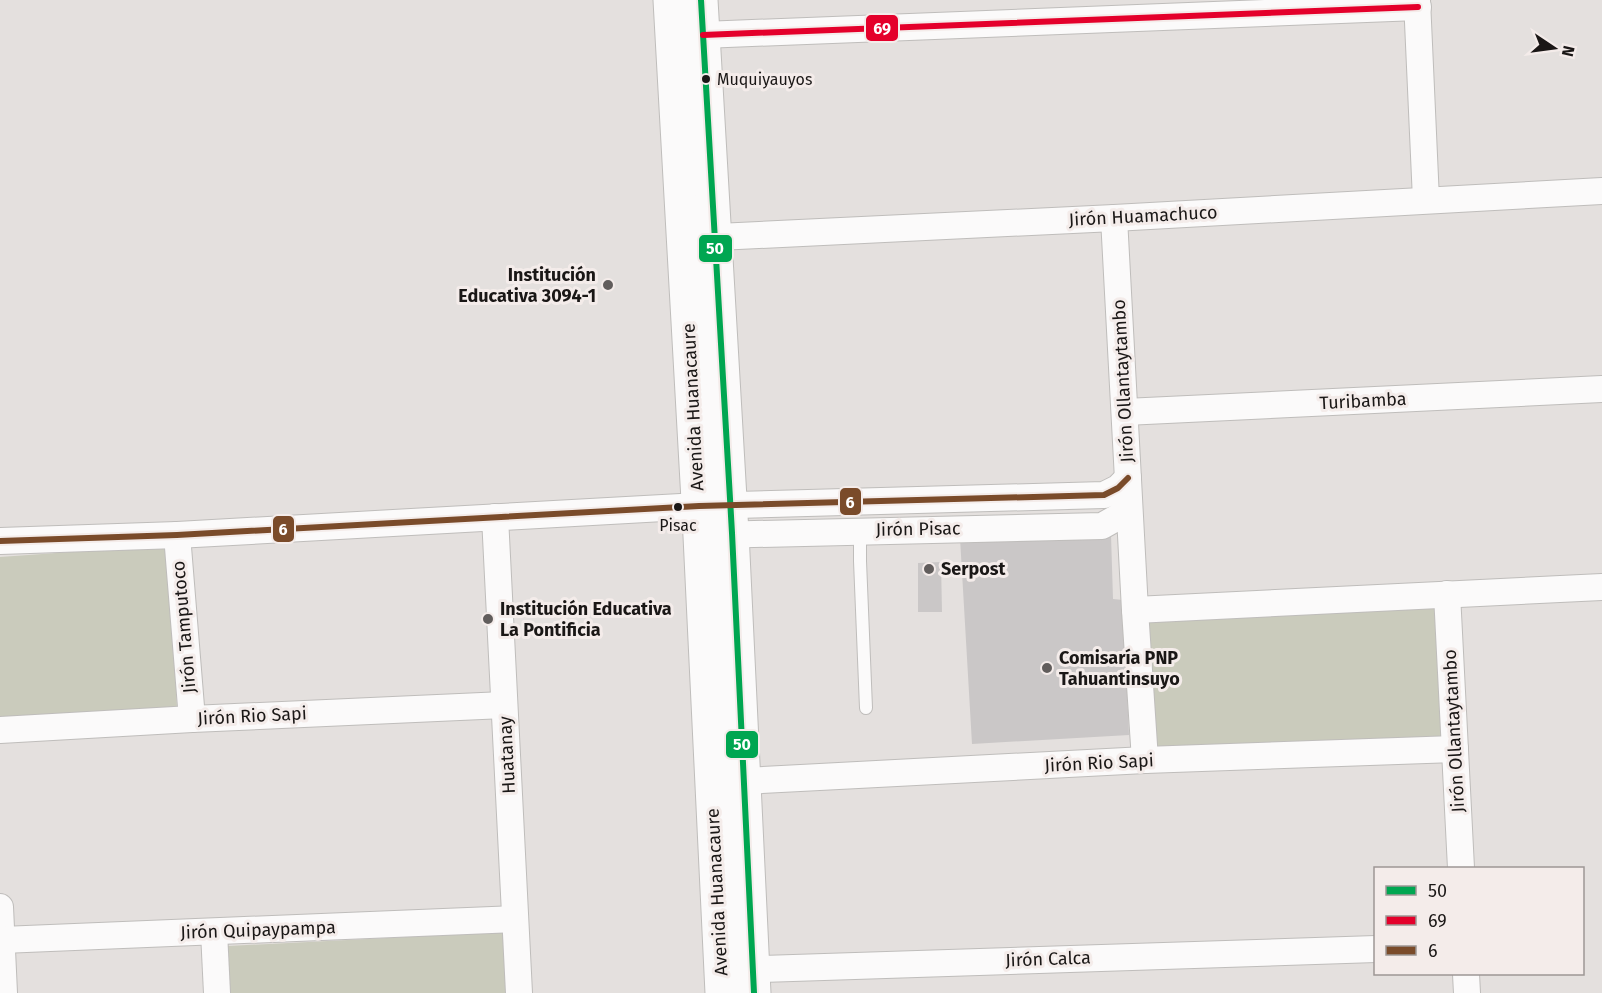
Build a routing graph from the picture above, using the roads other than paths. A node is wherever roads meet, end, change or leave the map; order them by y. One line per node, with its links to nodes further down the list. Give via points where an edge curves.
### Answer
1 (670, 0): 8 (street, Avenida Huanacaure)
2 (701, 0): 4 (street, Avenida Huanacaure)
3 (1417, 4): 4 (street); 6 (street)
4 (703, 35): 8 (street, Avenida Huanacaure)
5 (1602, 192): 6 (street, Jirón Huamachuco)
6 (1426, 200): 7 (street, Jirón Huamachuco)
7 (1114, 218): 8 (street, Jirón Huamachuco); 10 (street, Jirón Ollantaytambo)
8 (699, 238): 14 (street, Avenida Huanacaure)
9 (1602, 389): 10 (street, Turibamba)
10 (1125, 412): 11 (street, Jirón Ollantaytambo)
11 (1128, 478): 12 (street, Jirón Ollantaytambo); 14 (street, Jirón Pisac, via 1104,495)
12 (1129, 505): 15 (street, Jirón Pisac, via 1102,526); 20 (street, Jirón Ollantaytambo)
13 (495, 517): 14 (street, Jirón Pisac); 16 (street, Jirón Pisac); 21 (street, Huatanay)
14 (715, 520): 15 (street, Jirón Pisac); 27 (street, Avenida Huanacaure); 36 (street, Avenida Huanacaure)
15 (860, 531): 22 (lane)
16 (177, 535): 17 (street, Jirón Pisac); 23 (street, Jirón Tamputoco)
17 (0, 541)
18 (1602, 587): 19 (street)
19 (1447, 594): 20 (street); 25 (street, Jirón Ollantaytambo)
20 (1135, 610): 26 (street, Jirón Ollantaytambo)
21 (504, 705): 23 (street, Jirón Rio Sapi); 30 (street, Huatanay)
22 (866, 708)
23 (192, 719): 24 (street, Jirón Rio Sapi)
24 (0, 730)
25 (1455, 749): 26 (street, Jirón Rio Sapi); 28 (street, Jirón Ollantaytambo)
26 (1144, 760): 27 (street, Jirón Rio Sapi)
27 (743, 781): 35 (street, Avenida Huanacaure)
28 (1461, 867)
29 (0, 907): 32 (street)
30 (515, 919): 31 (street, Jirón Quipaypampa); 39 (street, Huatanay)
31 (214, 932): 32 (street, Jirón Quipaypampa); 38 (street)
32 (2, 940): 37 (street)
33 (1374, 949): 35 (street, Jirón Calca)
34 (1466, 975): 40 (street)
35 (754, 981): 36 (street, Jirón Calca)
36 (722, 982)
37 (4, 993)
38 (217, 993)
39 (519, 993)
40 (1467, 993)

